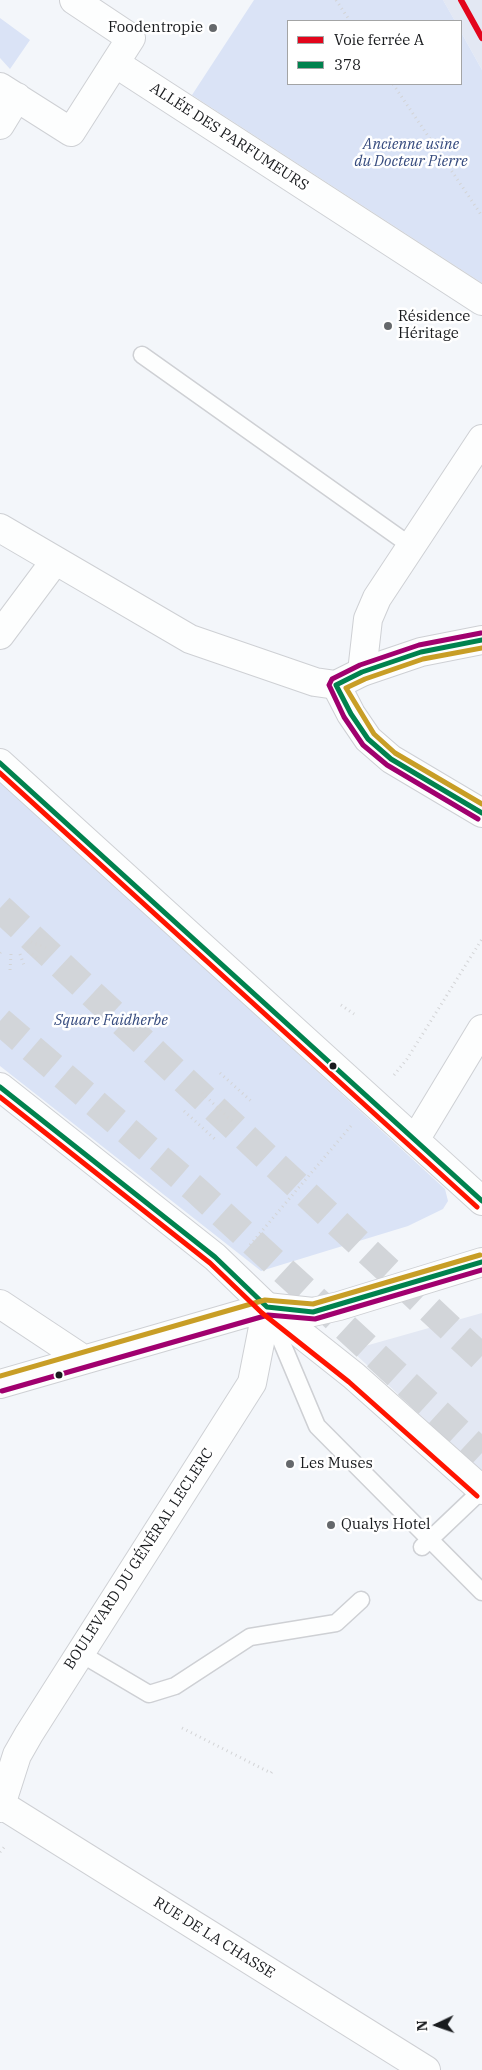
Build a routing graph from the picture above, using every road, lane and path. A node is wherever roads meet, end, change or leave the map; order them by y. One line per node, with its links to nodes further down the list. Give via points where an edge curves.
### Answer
1 (74, 0): 4 (street, via 130,38)
2 (336, 0): 3 (path)
3 (349, 20)
4 (115, 63): 6 (street, via 71,132); 9 (street, ALLÉE DES PARFUMEURS)
5 (394, 85): 8 (path)
6 (8, 92): 7 (street)
7 (0, 125)
8 (482, 216)
9 (482, 302)
10 (142, 355): 13 (lane)
11 (482, 438): 13 (street)
12 (0, 528): 14 (street)
13 (411, 546): 17 (street, via 377,598 368,619)
14 (55, 561): 15 (street); 18 (street, via 190,639 315,682)
15 (0, 635)
16 (482, 640): 17 (street, via 421,652)
17 (362, 672): 18 (street)
18 (336, 685): 20 (street, via 368,739 391,759)
19 (0, 763): 39 (street)
20 (482, 813)
21 (32, 942): 22 (path)
22 (46, 948)
23 (28, 951): 26 (path)
24 (11, 954): 28 (path)
25 (20, 954): 27 (path)
26 (40, 960)
27 (25, 968)
28 (10, 970)
29 (340, 1005): 30 (path)
30 (354, 1014)
31 (482, 1029): 39 (street)
32 (220, 1073): 35 (path)
33 (0, 1087): 43 (street, via 215,1257)
34 (202, 1093): 37 (path)
35 (250, 1101)
36 (184, 1110): 38 (path)
37 (232, 1121)
38 (216, 1140)
39 (415, 1140): 40 (street)
40 (482, 1201)
41 (482, 1262): 43 (street, via 312,1312)
42 (0, 1304): 44 (street)
43 (267, 1307): 44 (street); 46 (street, via 354,1376); 47 (lane, via 317,1426); 50 (street, BOULEVARD DU GÉNÉRAL LECLERC, via 252,1382)
44 (83, 1360): 45 (street)
45 (0, 1384)
46 (482, 1490): 47 (lane)
47 (426, 1543): 48 (lane)
48 (482, 1592)
49 (361, 1600): 50 (lane, via 336,1622 250,1637 175,1686 149,1694)
50 (78, 1652): 53 (street, BOULEVARD DU GÉNÉRAL LECLERC, via 17,1755)
51 (182, 1728): 52 (path, via 271,1773)
52 (274, 1769)
53 (1, 1806): 54 (street, RUE DE LA CHASSE)
54 (426, 2070)

